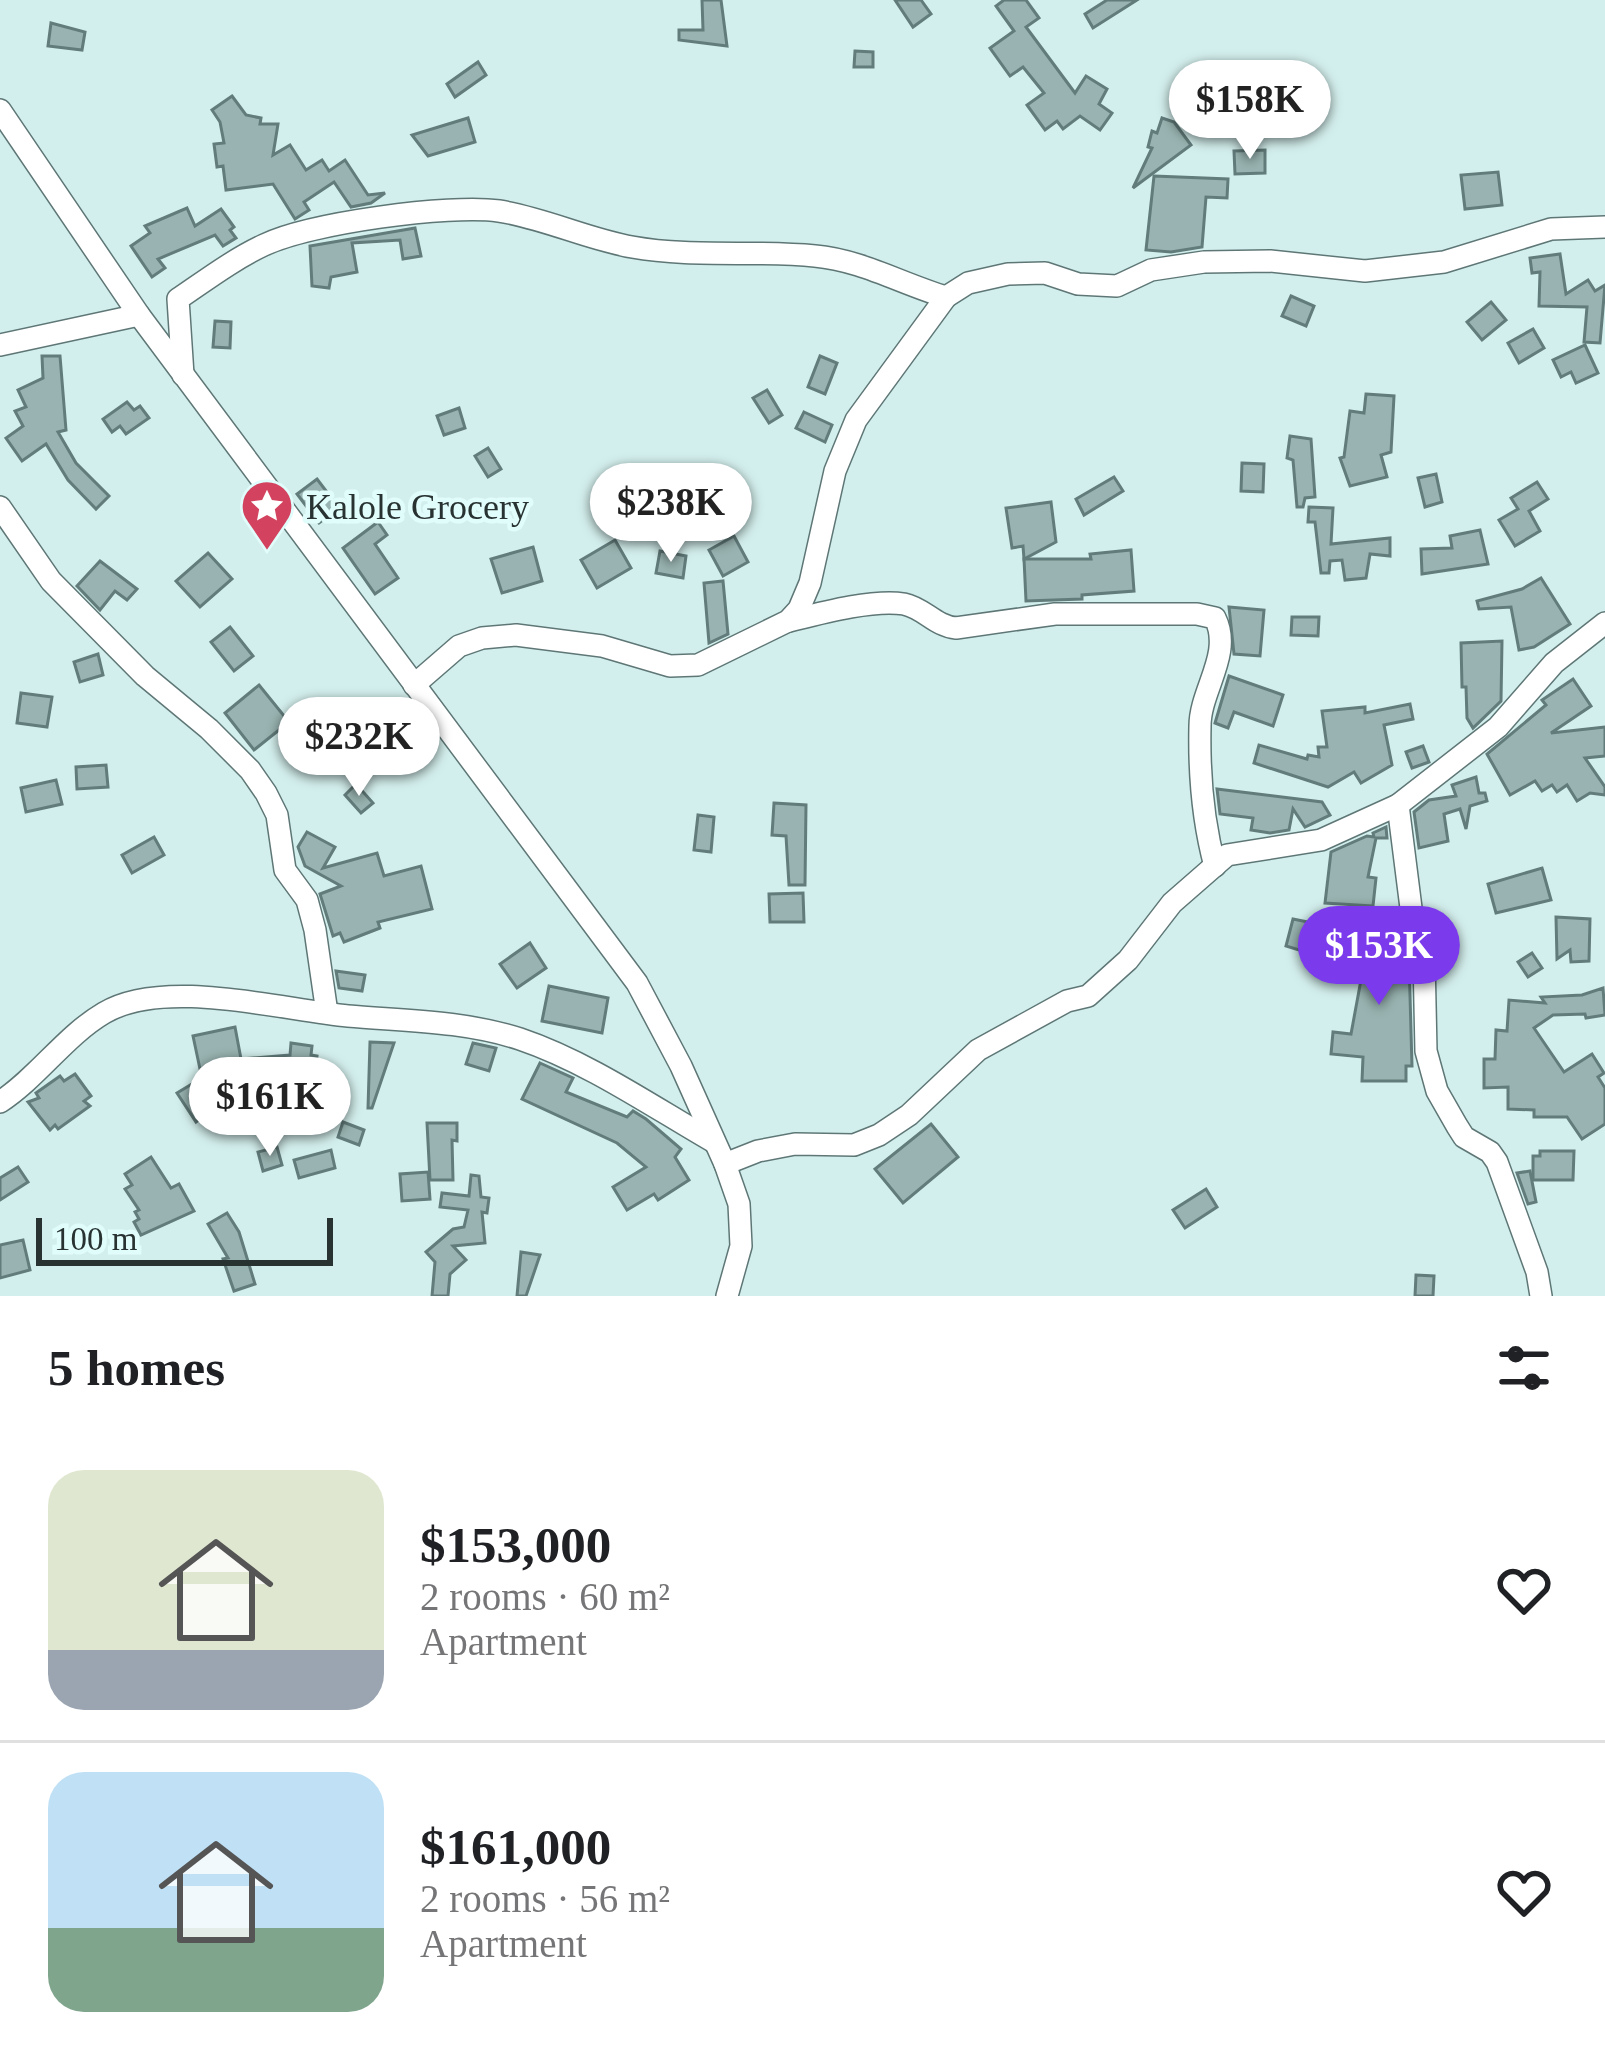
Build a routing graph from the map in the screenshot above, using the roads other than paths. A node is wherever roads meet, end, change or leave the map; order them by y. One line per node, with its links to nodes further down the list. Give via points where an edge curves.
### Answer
1 (0, 110): 4 (street)
2 (1605, 227): 3 (street, via 1551,229 1444,262 1365,271 1204,262 1151,270 1117,286 1008,274)
3 (946, 297): 6 (street, via 817,256 629,247 484,210 398,218 266,243 178,299); 8 (street, via 856,420 810,583)
4 (139, 315): 5 (street); 6 (street)
5 (0, 345)
6 (183, 376): 10 (street)
7 (0, 508): 13 (street, via 51,581 266,793 278,814 285,870 316,930)
8 (788, 621): 10 (street, via 684,666 602,646 482,638 459,646); 12 (street, via 898,604 956,628 1055,614 1215,618 1221,635 1200,727)
9 (1605, 623): 11 (street, via 1554,663 1498,728)
10 (414, 686): 15 (street, via 638,983)
11 (1398, 805): 12 (street, via 1321,839 1227,855); 17 (street, via 1437,1091 1464,1137 1497,1162)
12 (1215, 866): 15 (street, via 1088,996 978,1050 880,1135 854,1145)
13 (327, 1013): 14 (street, via 245,1000 144,999 106,1012); 15 (street, via 440,1021 522,1040 604,1079)
14 (0, 1102)
15 (720, 1153): 16 (street, via 739,1204)
16 (728, 1296)
17 (1541, 1296)

